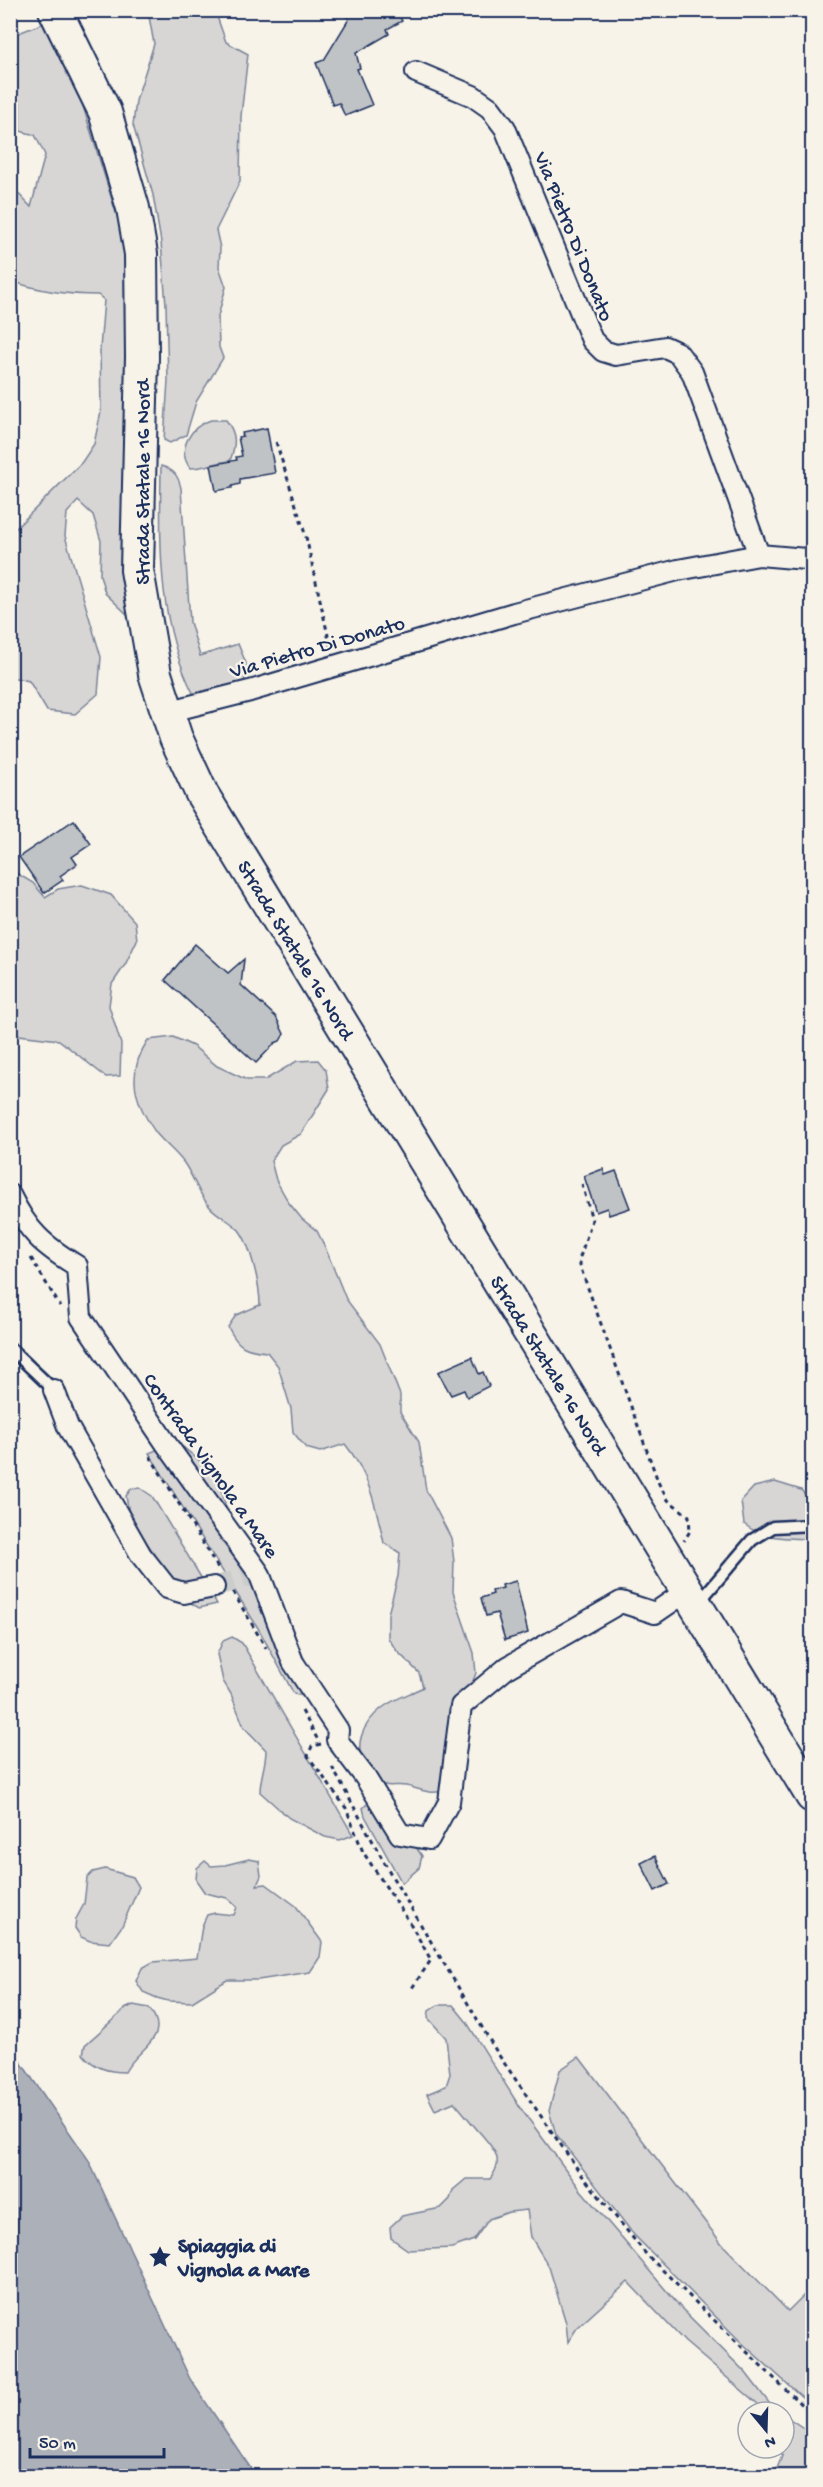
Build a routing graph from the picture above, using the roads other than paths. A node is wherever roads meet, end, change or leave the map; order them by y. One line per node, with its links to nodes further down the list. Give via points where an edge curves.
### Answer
1 (55, 10): 5 (main road, Strada Statale 16 Nord, via 105,112 123,168 139,242 142,357 137,570 155,674)
2 (416, 72): 3 (street, Via Pietro Di Donato, via 472,96 490,108 505,128 592,340 603,351 615,355 665,347 678,353 692,372)
3 (759, 555): 4 (street, Via Pietro Di Donato); 5 (street, Via Pietro Di Donato, via 678,570 514,613)
4 (813, 558)
5 (167, 712): 11 (main road, Strada Statale 16 Nord, via 202,794)
6 (10, 1195): 11 (street, Contrada Vignola a Mare, via 22,1220 46,1247 77,1266 81,1317 259,1573 293,1662 338,1730 337,1740 400,1834 429,1839 449,1802 461,1706 508,1668 621,1602 655,1613)
7 (10, 1348): 8 (lane)
8 (54, 1390): 10 (street, via 68,1427 141,1555 167,1588 184,1593)
9 (813, 1525): 11 (lane, via 773,1527 753,1540)
10 (214, 1587)
11 (692, 1598): 12 (main road, Strada Statale 16 Nord)
12 (813, 1796)

